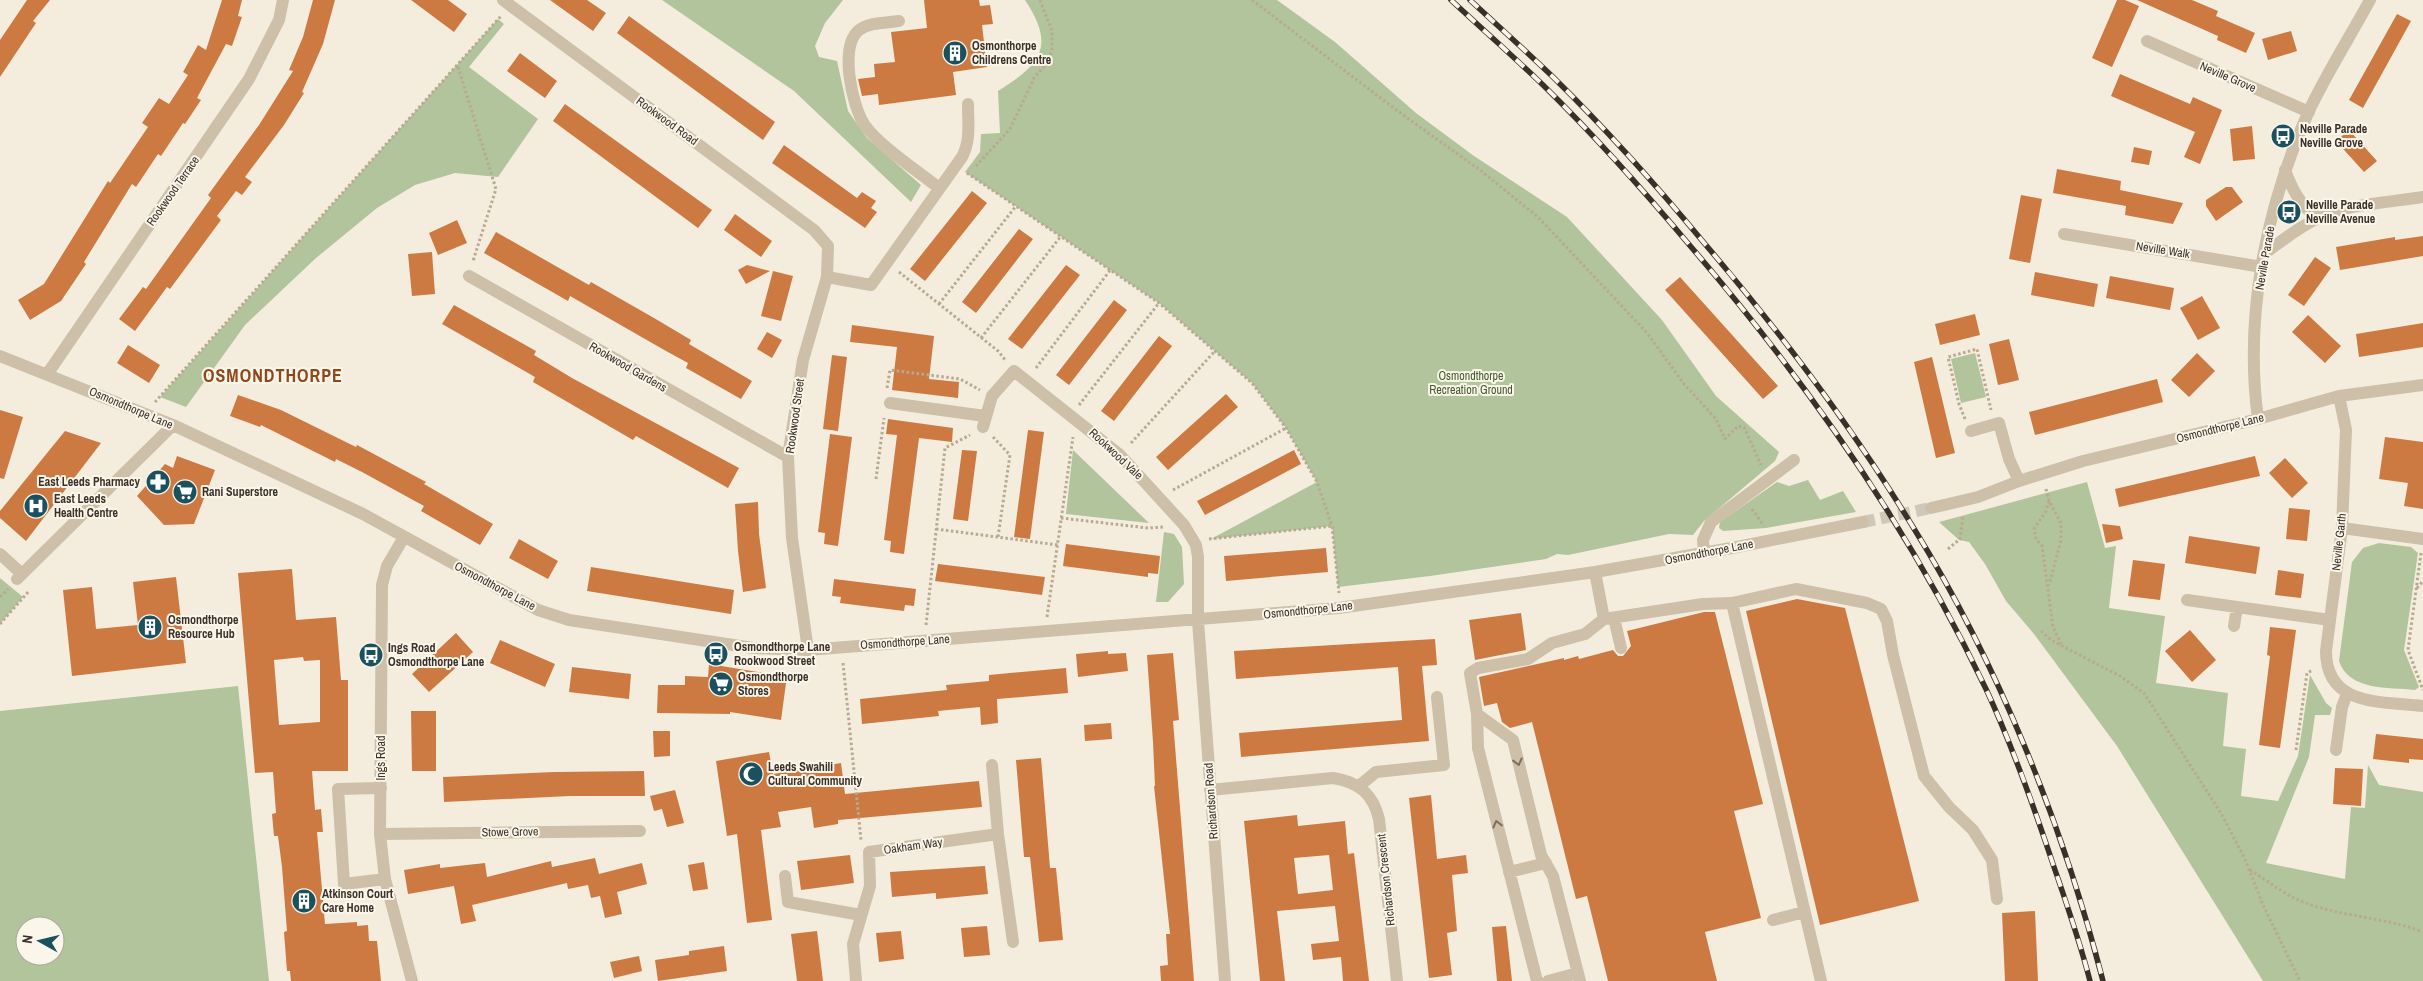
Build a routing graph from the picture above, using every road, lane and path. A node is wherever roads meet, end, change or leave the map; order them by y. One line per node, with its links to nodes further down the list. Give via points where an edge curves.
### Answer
1 (283, 0): 32 (street, Rookwood Terrace, via 279,20 249,80)
2 (1040, 0): 13 (path, via 1052,31 1052,51 1034,78 1010,129)
3 (1252, 0): 48 (path, via 1538,217 1648,334 1684,384 1716,419 1725,438 1738,426 1744,426)
4 (2370, 0): 10 (street, Neville Parade)
5 (507, 2): 8 (path); 20 (street, Rookwood Road, via 814,230)
6 (899, 21): 14 (street, via 865,26 853,38 849,54 855,106 865,125 884,144)
7 (2146, 42): 10 (street, Neville Grove)
8 (458, 66): 24 (path, via 496,189); 37 (path)
9 (968, 104): 11 (street, via 969,136)
10 (2309, 112): 12 (street, Neville Parade)
11 (959, 162): 13 (path); 14 (street)
12 (2285, 170): 17 (street, via 2292,188 2309,212); 21 (street, Neville Parade, via 2274,203)
13 (969, 174): 16 (path)
14 (940, 188): 22 (street)
15 (2423, 197): 17 (street, via 2334,211)
16 (1016, 206): 19 (path); 26 (path)
17 (2318, 218): 21 (street, via 2292,234)
18 (2064, 234): 21 (street, Neville Walk)
19 (1061, 236): 23 (path); 28 (path)
20 (828, 246): 25 (street, Rookwood Street)
21 (2263, 260): 39 (street, Neville Parade, via 2253,340)
22 (888, 264): 25 (street, via 871,285); 26 (path)
23 (1111, 269): 27 (path); 33 (path)
24 (468, 276): 46 (street, Rookwood Gardens)
25 (826, 277): 46 (street, Rookwood Street, via 803,360)
26 (939, 304): 28 (path)
27 (1159, 304): 29 (path); 38 (path)
28 (981, 338): 31 (path, via 998,351)
29 (1215, 351): 43 (path, via 1252,383); 45 (path)
30 (0, 356): 32 (street, Osmondthorpe Lane)
31 (1014, 371): 33 (street, Rookwood Vale); 40 (street, via 992,396)
32 (48, 373): 37 (street, Osmondthorpe Lane)
33 (1027, 380): 38 (street, Rookwood Vale)
34 (2423, 385): 35 (street, Osmondthorpe Lane)
35 (2339, 396): 39 (street, Osmondthorpe Lane); 58 (street, Neville Garth, via 2346,430)
36 (890, 403): 40 (street)
37 (145, 414): 42 (street, Osmondthorpe Lane)
38 (1073, 416): 45 (street, Rookwood Vale); 54 (path)
39 (2258, 418): 49 (street, Osmondthorpe Lane, via 2083,461)
40 (984, 422): 59 (path, via 945,448); 61 (path, via 1010,455)
41 (1994, 424): 44 (street); 44 (path, via 1977,349 1948,357 1959,404); 49 (street, via 1999,423 2009,460)
42 (173, 425): 60 (street, Osmondthorpe Lane); 68 (street, via 19,576)
43 (1286, 428): 50 (path); 57 (path, via 1317,482)
44 (1970, 431)
45 (1120, 455): 50 (street, Rookwood Vale)
46 (788, 458): 89 (street, Rookwood Street, via 792,538)
47 (1794, 460): 48 (street)
48 (1768, 479): 51 (street)
49 (2019, 481): 52 (street, Osmondthorpe Lane, via 1978,497)
50 (1160, 497): 56 (street, Rookwood Vale)
51 (1745, 497): 62 (path); 67 (street, via 1711,522 1703,540)
52 (1931, 508)
53 (1964, 514): 66 (path, via 1960,539)
54 (1061, 518): 56 (path, via 1148,528); 65 (path)
55 (1863, 522): 62 (street, Osmondthorpe Lane)
56 (1184, 525): 63 (street, Rookwood Vale)
57 (1332, 526): 63 (path); 77 (path)
58 (2342, 528): 64 (street); 79 (street, Neville Garth)
59 (936, 529): 61 (path); 85 (path)
60 (404, 537): 89 (street, Osmondthorpe Lane, via 538,610 569,620 753,648); 100 (street, Ings Road, via 387,566 382,585)
61 (998, 537): 65 (path)
62 (1773, 539): 67 (street, Osmondthorpe Lane)
63 (1194, 540): 80 (street, Rookwood Vale, via 1198,558)
64 (2422, 544): 73 (path)
65 (1058, 545): 84 (path)
66 (1948, 549)
67 (1704, 553): 69 (street, Osmondthorpe Lane)
68 (0, 554)
69 (1595, 572): 77 (street, Osmondthorpe Lane); 78 (street)
70 (2423, 581): 73 (path)
71 (34, 586): 81 (path)
72 (2048, 588): 72 (path, via 2061,540 2061,523 2049,501 2046,512 2034,529 2042,546); 86 (path, via 2053,627)
73 (2416, 588): 92 (path, via 2408,650)
74 (2188, 600): 76 (street)
75 (1732, 603): 78 (street, via 1704,604); 111 (street, via 1805,589 1881,609 1887,621 1924,776 1973,830 1992,860); 112 (street)
76 (2237, 607): 79 (street); 82 (street)
77 (1339, 608): 80 (street, Osmondthorpe Lane)
78 (1609, 619): 88 (street); 95 (street, via 1585,634 1552,643 1528,659 1478,668 1470,674)
79 (2330, 620): 90 (street, Neville Garth)
80 (1198, 621): 84 (street, Osmondthorpe Lane); 101 (street, Richardson Road)
81 (0, 624)
82 (2234, 626)
83 (2041, 631): 86 (path)
84 (1045, 632): 85 (street, Osmondthorpe Lane)
85 (924, 641): 87 (street, Osmondthorpe Lane)
86 (2062, 646): 107 (path, via 2092,659 2144,693 2222,816)
87 (842, 647): 89 (street, Osmondthorpe Lane); 105 (path, via 861,841)
88 (1621, 648)
89 (808, 650)
90 (2326, 664): 91 (street, via 2330,676); 96 (path, via 2307,673)
91 (2342, 690): 94 (street, via 2358,698); 97 (street)
92 (2423, 690)
93 (1437, 698): 99 (street, via 1444,765 1376,772)
94 (2423, 706)
95 (1477, 714): 106 (street, one-way to 106, via 1512,740 1541,855); 108 (street, one-way to 95, via 1478,748)
96 (2296, 750)
97 (2336, 750)
98 (992, 765): 104 (street)
99 (1359, 786): 101 (street, via 1333,778); 121 (street, Richardson Crescent, via 1369,794 1380,819)
100 (381, 788): 103 (street, Ings Road); 110 (street, via 338,789 344,884)
101 (1210, 790): 120 (street, Richardson Road)
102 (640, 832): 103 (street, Stowe Grove)
103 (380, 834): 110 (street, Ings Road)
104 (998, 834): 105 (street, Oakham Way); 116 (street)
105 (869, 852): 113 (street, Oakham Way, via 870,886)
106 (1546, 863): 108 (street); 117 (street, via 1553,876)
107 (2249, 870): 115 (path, via 2296,899); 125 (path)
108 (1509, 872): 122 (street)
109 (785, 876): 113 (street, via 788,902)
110 (385, 879): 118 (street, Ings Road)
111 (1997, 899)
112 (1804, 912): 114 (street); 124 (street)
113 (861, 915): 119 (street, Oakham Way, via 853,944)
114 (1773, 920)
115 (2423, 932)
116 (1013, 942)
117 (1579, 977): 123 (street)
118 (412, 981)
119 (856, 981)
120 (1225, 981)
121 (1397, 981)
122 (1537, 981)
123 (1548, 981)
124 (1821, 981)
125 (2300, 981)

